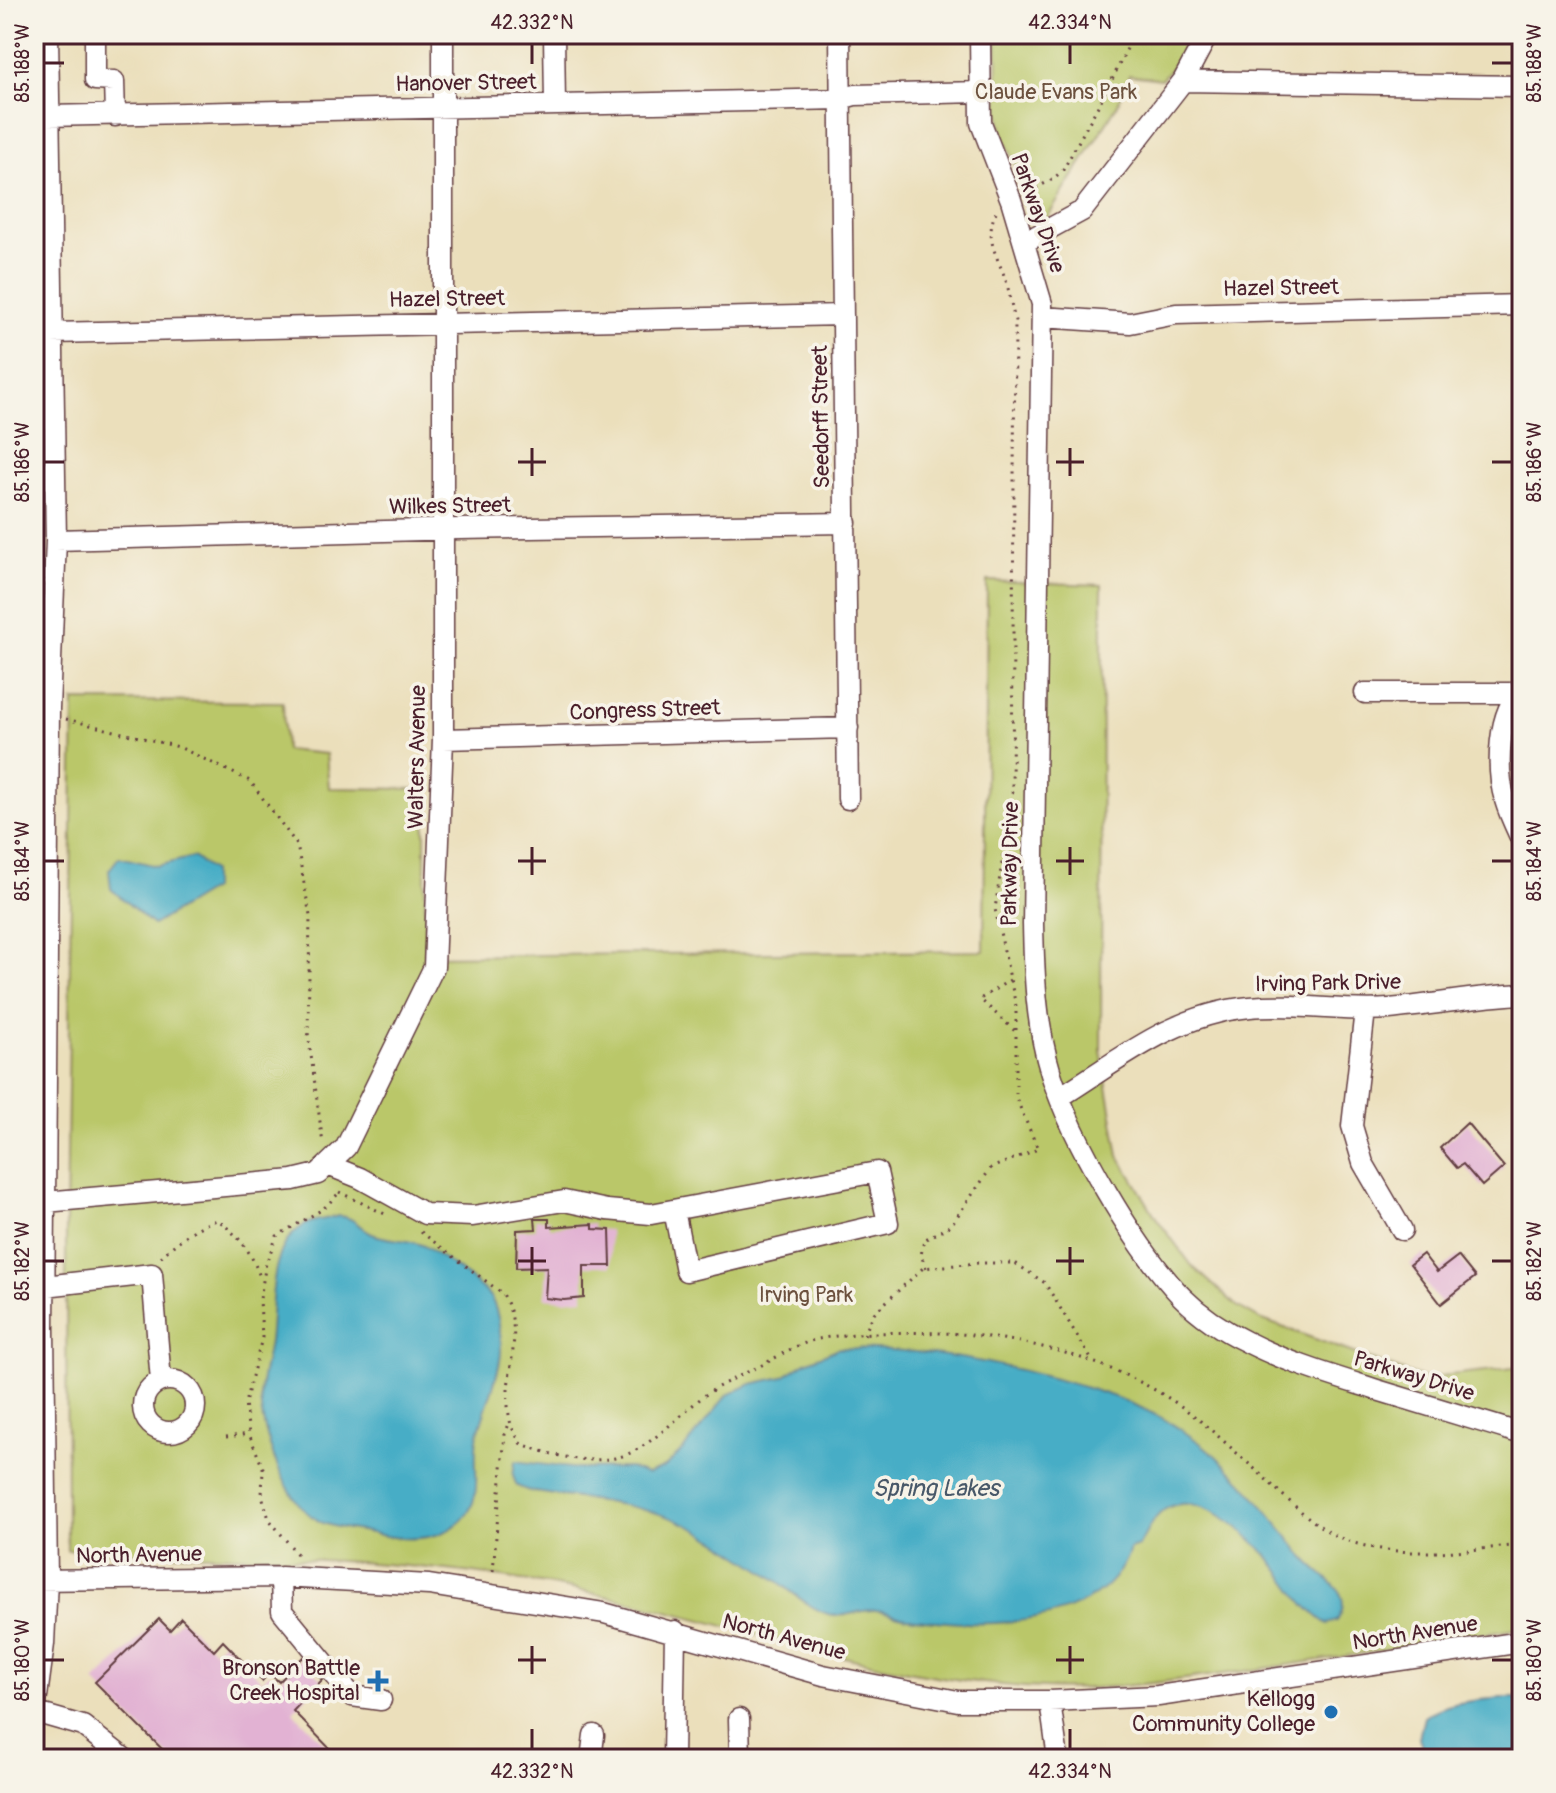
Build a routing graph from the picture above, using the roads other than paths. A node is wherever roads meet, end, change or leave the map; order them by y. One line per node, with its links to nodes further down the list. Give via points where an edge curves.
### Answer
1 (48, 34): 14 (street)
2 (95, 34): 15 (street, via 95,80 114,81)
3 (443, 34): 13 (street, Walters Avenue)
4 (554, 34): 12 (street)
5 (840, 34): 11 (street, Seedorff Street)
6 (980, 34): 10 (street, Parkway Drive)
7 (1208, 34): 8 (street)
8 (1183, 81): 9 (street); 16 (street, via 1082,211)
9 (1522, 86)
10 (981, 92): 11 (street, Hanover Street); 16 (street, Parkway Drive, via 981,123)
11 (841, 99): 12 (street, Hanover Street); 19 (street, Seedorff Street)
12 (555, 105): 13 (street, Hanover Street)
13 (444, 107): 15 (street, Hanover Street); 21 (street, Walters Avenue)
14 (48, 116): 15 (street, Hanover Street); 17 (street)
15 (115, 116)
16 (1025, 242): 20 (street, Parkway Drive)
17 (43, 294): 22 (street)
18 (1522, 305): 20 (street, Hazel Street, via 1176,314 1130,323)
19 (843, 315): 21 (street, Hazel Street); 23 (street, Seedorff Street)
20 (1042, 317): 36 (street, Parkway Drive, via 1033,924 1041,1034)
21 (443, 323): 22 (street, Hazel Street); 24 (street, Walters Avenue)
22 (52, 333): 25 (street)
23 (846, 523): 24 (street, Wilkes Street); 29 (street, Seedorff Street)
24 (443, 530): 25 (street, Wilkes Street); 30 (street, Walters Avenue)
25 (56, 540): 28 (street)
26 (1520, 692): 27 (street); 32 (street, via 1505,715 1500,759 1504,797)
27 (1365, 693)
28 (42, 706): 35 (street)
29 (848, 728): 30 (street, Congress Street); 31 (street, Seedorff Street)
30 (443, 739): 37 (street, Walters Avenue, via 434,967 346,1147)
31 (848, 799)
32 (1522, 841)
33 (1522, 994): 34 (street, Irving Park Drive)
34 (1365, 1010): 36 (street, Irving Park Drive, via 1250,1006 1217,1013 1146,1041); 40 (street, via 1352,1126 1363,1163)
35 (41, 1091): 38 (street)
36 (1060, 1097): 44 (street, Parkway Drive, via 1141,1246 1185,1300 1211,1321 1294,1364)
37 (328, 1165): 38 (street, Walters Avenue, via 318,1174 293,1180); 39 (street, via 425,1214 473,1216 564,1201 622,1212)
38 (45, 1202): 41 (street)
39 (674, 1210): 39 (street, via 686,1271 888,1223 877,1172)
40 (1402, 1230)
41 (45, 1286): 42 (street); 43 (street, via 152,1274)
42 (39, 1330): 45 (street)
43 (161, 1381)
44 (1522, 1434)
45 (40, 1452): 47 (street)
46 (281, 1577): 47 (street, North Avenue); 48 (street, North Avenue, via 429,1585 604,1613); 50 (street, via 282,1611 352,1696)
47 (40, 1580): 52 (street, via 44,1644)
48 (675, 1631): 51 (street, North Avenue, via 823,1675 918,1694 958,1701); 57 (street)
49 (1522, 1642): 51 (street, North Avenue, via 1158,1696)
50 (381, 1700)
51 (1050, 1701): 59 (street)
52 (35, 1714): 55 (street, via 83,1726)
53 (739, 1719): 58 (street)
54 (594, 1735): 56 (street)
55 (125, 1759)
56 (591, 1759)
57 (673, 1759)
58 (740, 1759)
59 (1058, 1759)

